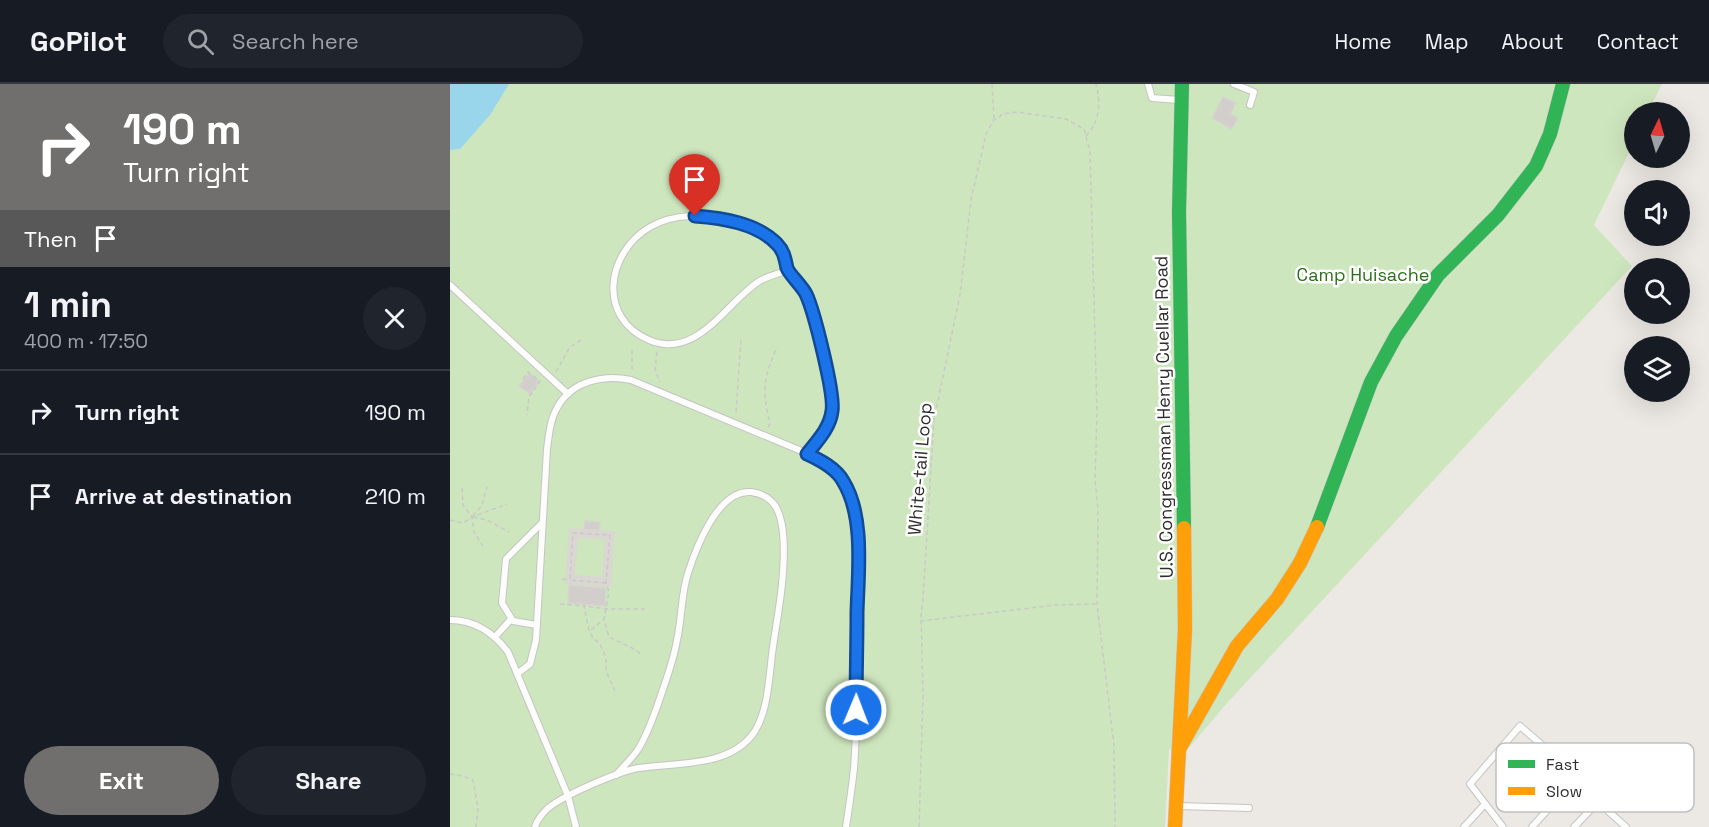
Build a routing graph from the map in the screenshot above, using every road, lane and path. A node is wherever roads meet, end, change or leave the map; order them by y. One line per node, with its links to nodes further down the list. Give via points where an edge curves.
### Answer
1 (992, 84): 9 (path, White-tail Loop)
2 (1096, 84): 10 (path, via 1097,121)
3 (1148, 84): 7 (lane, via 1152,98)
4 (1182, 84): 7 (street, U.S. Congressman Henry Cuellar Road)
5 (1234, 84): 8 (lane, via 1254,92)
6 (1563, 84): 59 (street, U.S. Congressman Henry Cuellar Road, via 1550,134 1530,175 1512,200 1438,275 1386,352 1300,562 1277,599 1237,646)
7 (1182, 101): 59 (street, U.S. Congressman Henry Cuellar Road, via 1179,212 1185,629)
8 (1250, 105)
9 (994, 120): 10 (path, via 1017,112 1066,119 1084,129); 50 (path, White-tail Loop, via 980,153 970,200 960,295 934,420)
10 (1086, 136): 43 (path, via 1090,151 1095,324)
11 (788, 270): 11 (lane, via 776,243 752,228 711,217 674,218 651,226 629,246 613,287 615,306 636,333 664,344 678,343 705,332 757,282); 28 (lane, via 807,296 832,400 830,422)
12 (450, 285): 23 (lane)
13 (583, 339): 18 (path, via 570,347)
14 (741, 339): 25 (path)
15 (777, 347): 27 (path, via 765,380 770,424)
16 (632, 350): 19 (path)
17 (657, 352): 21 (path)
18 (556, 372)
19 (632, 372)
20 (523, 379): 24 (path, via 528,372 540,381)
21 (660, 382)
22 (526, 392): 24 (path)
23 (568, 394): 28 (lane, via 596,380 631,380); 34 (lane, via 551,423)
24 (530, 395): 26 (path)
25 (736, 412)
26 (527, 416)
27 (767, 431)
28 (807, 454): 73 (lane, via 843,480 856,521 855,752)
29 (462, 488): 32 (path, via 463,505)
30 (487, 488): 32 (path, via 482,506)
31 (507, 504): 32 (path)
32 (472, 517): 33 (path, via 463,523); 35 (path); 36 (path, via 474,532)
33 (450, 520)
34 (543, 523): 47 (lane, via 507,559 502,603); 51 (lane)
35 (509, 532)
36 (483, 546)
37 (562, 579): 38 (path)
38 (570, 580): 39 (path); 40 (path, via 573,532 610,535)
39 (587, 581): 40 (path); 41 (path)
40 (606, 583): 45 (path)
41 (587, 585)
42 (560, 604): 44 (path)
43 (1097, 604): 50 (path); 75 (path, via 1114,746)
44 (584, 605): 45 (path); 52 (path)
45 (607, 609): 46 (path); 48 (path)
46 (645, 609)
47 (511, 619): 51 (lane); 53 (lane)
48 (604, 619): 52 (path); 54 (path, via 609,637)
49 (450, 620): 53 (lane, via 476,624)
50 (920, 621): 74 (path, White-tail Loop, via 923,695)
51 (537, 625): 55 (lane, via 532,659)
52 (589, 632): 56 (path, via 604,653 606,671)
53 (495, 637): 55 (lane)
54 (641, 654)
55 (518, 673): 63 (lane)
56 (615, 691)
57 (1505, 743): 58 (lane, via 1520,726)
58 (1540, 743)
59 (1179, 749): 65 (street, U.S. Congressman Henry Cuellar Road)
60 (1496, 754): 64 (lane, via 1470,784)
61 (450, 774): 70 (path, via 473,780 478,808)
62 (616, 775): 62 (lane, via 721,758 735,751 756,729 766,696 783,559 782,521 773,502 764,495 744,492 732,496 712,518 700,540 687,575 677,640 661,694 638,749); 63 (lane)
63 (568, 796): 71 (lane, via 549,807); 72 (lane)
64 (1485, 804): 77 (lane); 78 (lane)
65 (1176, 806): 66 (lane); 76 (street, U.S. Congressman Henry Cuellar Road)
66 (1250, 808)
67 (1546, 812): 79 (lane)
68 (1588, 812): 80 (lane)
69 (1609, 812): 81 (lane)
70 (476, 827)
71 (535, 827)
72 (576, 827)
73 (846, 827)
74 (919, 827)
75 (1115, 827)
76 (1175, 827)
77 (1464, 827)
78 (1503, 827)
79 (1532, 827)
80 (1574, 827)
81 (1626, 827)

